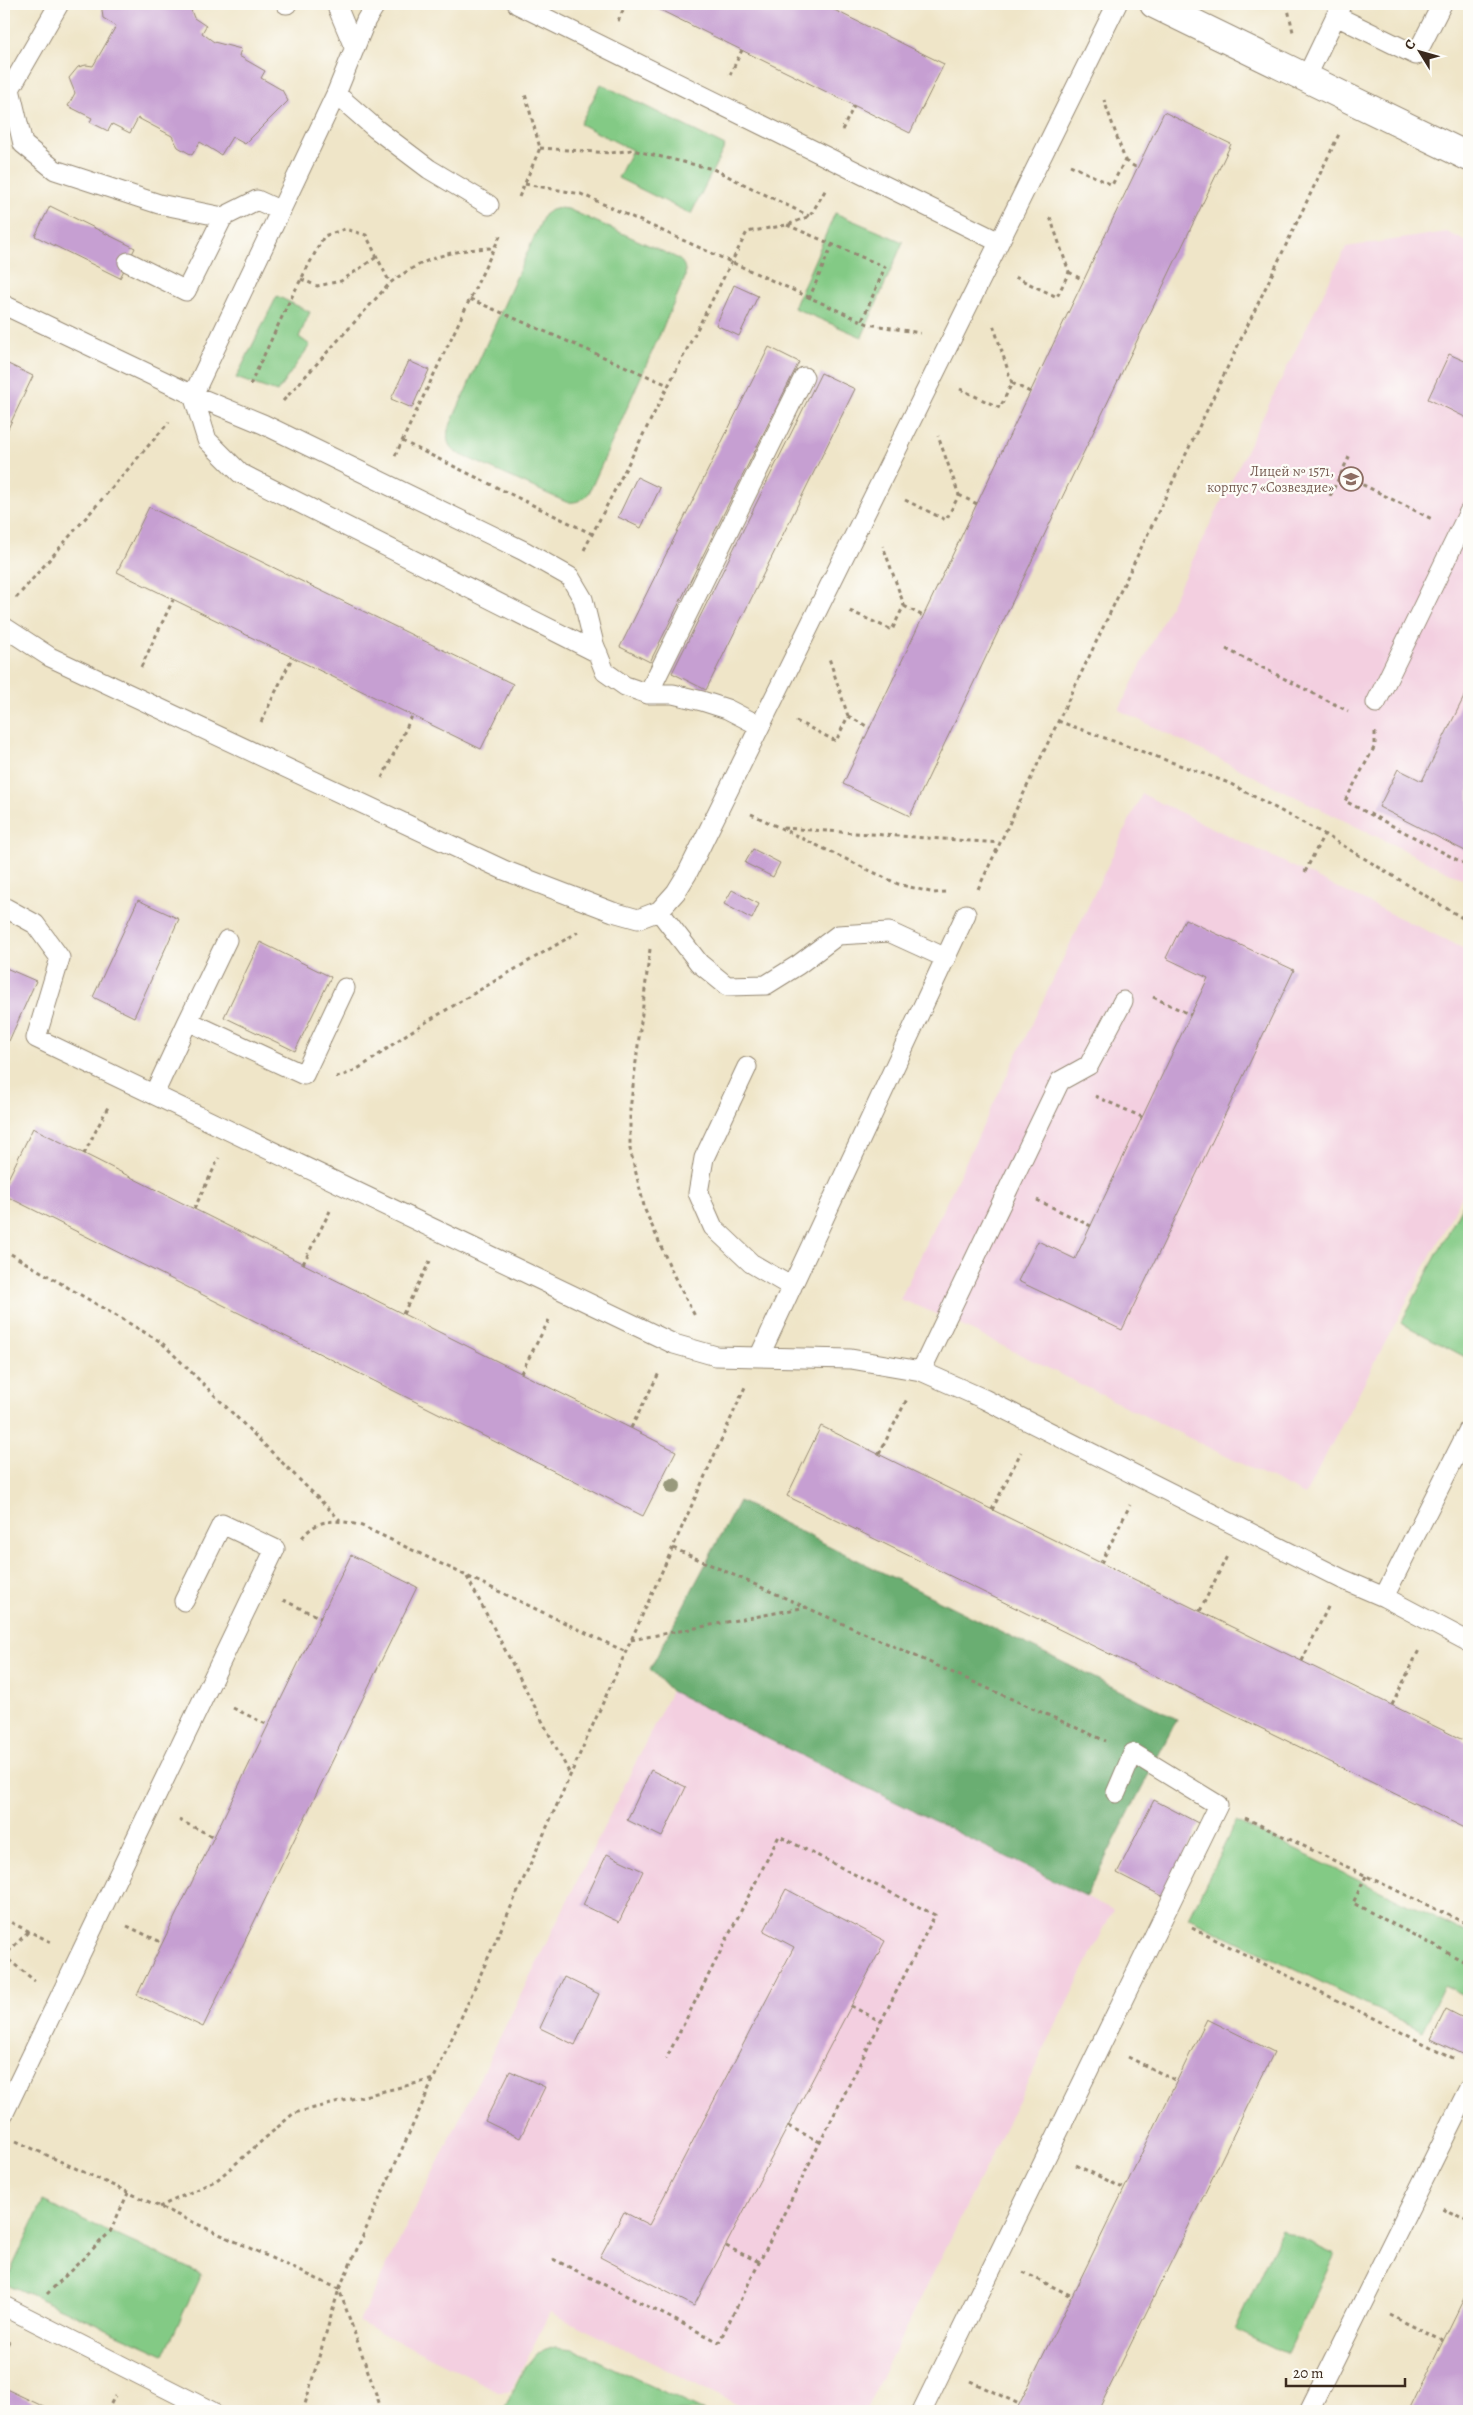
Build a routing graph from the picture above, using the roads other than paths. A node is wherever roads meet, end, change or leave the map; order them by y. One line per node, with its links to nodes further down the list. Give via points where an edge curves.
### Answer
1 (59, 4): 15 (lane, via 10,89 23,144 56,170 159,204)
2 (336, 4): 9 (lane)
3 (376, 4): 9 (lane)
4 (517, 4): 16 (lane)
5 (1117, 4): 16 (lane)
6 (1154, 4): 10 (street)
7 (1442, 4): 8 (lane, via 1416,55)
8 (1339, 10): 10 (lane)
9 (354, 48): 11 (lane)
10 (1306, 78): 12 (street)
11 (336, 94): 13 (lane, via 429,169); 14 (lane)
12 (1469, 157)
13 (489, 205)
14 (281, 211): 15 (lane, via 257,200); 20 (lane)
15 (222, 217): 17 (lane, via 186,291)
16 (999, 242): 26 (lane)
17 (128, 262)
18 (4, 305): 20 (lane)
19 (804, 377): 24 (lane)
20 (193, 395): 23 (lane, via 207,440 240,473); 23 (lane, via 263,424 524,551 570,577 583,599)
21 (1469, 512): 25 (lane)
22 (4, 627): 28 (lane, via 50,657 504,870 638,919)
23 (598, 653): 24 (lane, via 606,672 625,686)
24 (648, 694): 26 (lane, via 672,694 702,701 727,709)
25 (1376, 703)
26 (760, 726): 28 (lane, via 687,874)
27 (4, 907): 36 (lane, via 35,924 60,958 36,1038)
28 (659, 910): 31 (lane, via 699,963 727,986 766,985 838,935 889,932)
29 (966, 914): 31 (lane)
30 (227, 940): 34 (lane)
31 (946, 958): 37 (lane)
32 (345, 988): 34 (lane, via 304,1075)
33 (1123, 1001): 39 (lane, via 1089,1065 1060,1081)
34 (188, 1021): 36 (lane)
35 (747, 1067): 37 (lane, via 704,1158 698,1193 713,1227 751,1263)
36 (154, 1094): 38 (lane, via 674,1344 716,1356)
37 (792, 1287): 38 (lane)
38 (759, 1357): 39 (lane, via 852,1359)
39 (921, 1371): 41 (lane)
40 (1469, 1429): 41 (lane)
41 (1384, 1597): 43 (lane)
42 (184, 1600): 46 (lane, via 222,1524 274,1549)
43 (1469, 1642)
44 (1116, 1793): 49 (lane, via 1133,1754 1218,1805)
45 (1469, 2088): 50 (lane)
46 (4, 2113)
47 (4, 2306): 48 (lane)
48 (211, 2411)
49 (922, 2411)
50 (1309, 2411)

